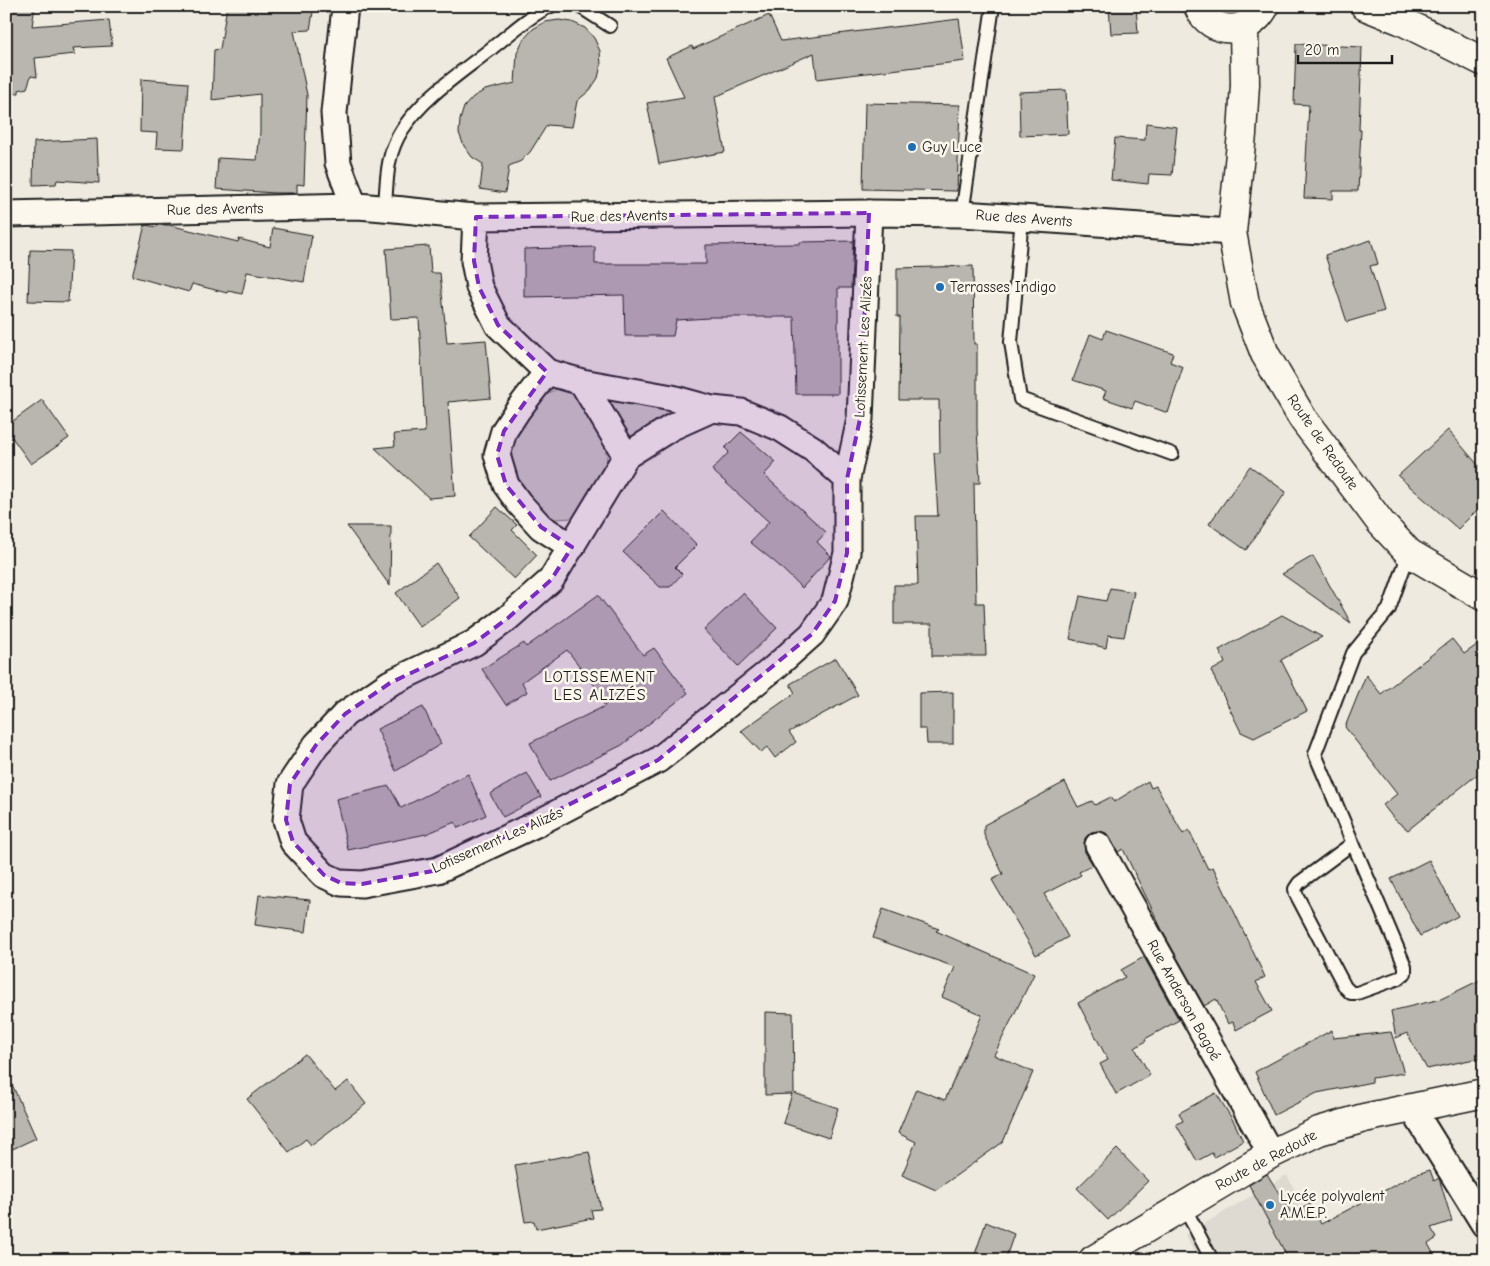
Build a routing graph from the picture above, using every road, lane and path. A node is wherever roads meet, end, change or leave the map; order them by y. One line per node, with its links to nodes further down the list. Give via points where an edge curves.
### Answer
1 (345, 6): 11 (street, via 334,113 338,163)
2 (551, 6): 12 (lane, via 426,99 401,130 388,162)
3 (579, 6): 8 (lane)
4 (993, 6): 15 (lane)
5 (1198, 6): 9 (main road, via 1210,22 1220,27)
6 (1265, 6): 9 (main road, via 1254,22)
7 (1365, 6): 10 (main road)
8 (610, 26)
9 (1244, 27): 18 (main road, Route de Redoute, via 1246,84)
10 (1484, 62)
11 (354, 206): 12 (street, Rue des Avents); 14 (street, Rue des Avents)
12 (385, 207): 16 (street, Rue des Avents)
13 (869, 213): 15 (street, Rue des Avents); 16 (street, Rue des Avents); 24 (street, Lotissement Les Alizés, via 860,419)
14 (6, 214)
15 (962, 214): 17 (street, Rue des Avents)
16 (476, 218): 19 (street, via 474,261 479,288 498,325)
17 (1022, 218): 18 (street, Rue des Avents); 22 (lane, via 1011,342 1020,399)
18 (1232, 232): 26 (main road, Route de Redoute, via 1245,303 1265,354 1303,419 1381,523)
19 (547, 372): 20 (street); 25 (street, via 504,431 497,455 506,485 519,503 541,527)
20 (582, 382): 21 (street, via 672,398); 23 (street)
21 (712, 409): 23 (street, Lotissement Les Alizés, via 672,427); 24 (street, via 741,412 780,428 813,449)
22 (1172, 454)
23 (626, 456): 25 (street, Lotissement Les Alizés)
24 (846, 479): 25 (street, Lotissement Les Alizés, via 848,553 835,601 812,634 658,760 536,824 438,870 362,884 341,883 324,875 293,842 286,820 290,784 316,745 345,714 390,683 474,642 508,618 551,580)
25 (572, 547)
26 (1410, 553): 27 (main road, Route de Redoute); 28 (lane, via 1388,609 1353,653 1315,754)
27 (1484, 598)
28 (1353, 843): 28 (lane, via 1299,883 1296,894 1345,987 1351,993 1357,993 1400,978 1405,973 1405,966)
29 (1098, 845): 32 (street, Rue Anderson Bagoé)
30 (1484, 1093): 31 (main road, Route de Redoute)
31 (1412, 1108): 32 (main road, Route de Redoute, via 1319,1131); 34 (street)
32 (1271, 1154): 33 (main road, Route de Redoute)
33 (1183, 1205): 35 (main road, Route de Redoute); 36 (lane)
34 (1484, 1224)
35 (1094, 1260)
36 (1212, 1260)

